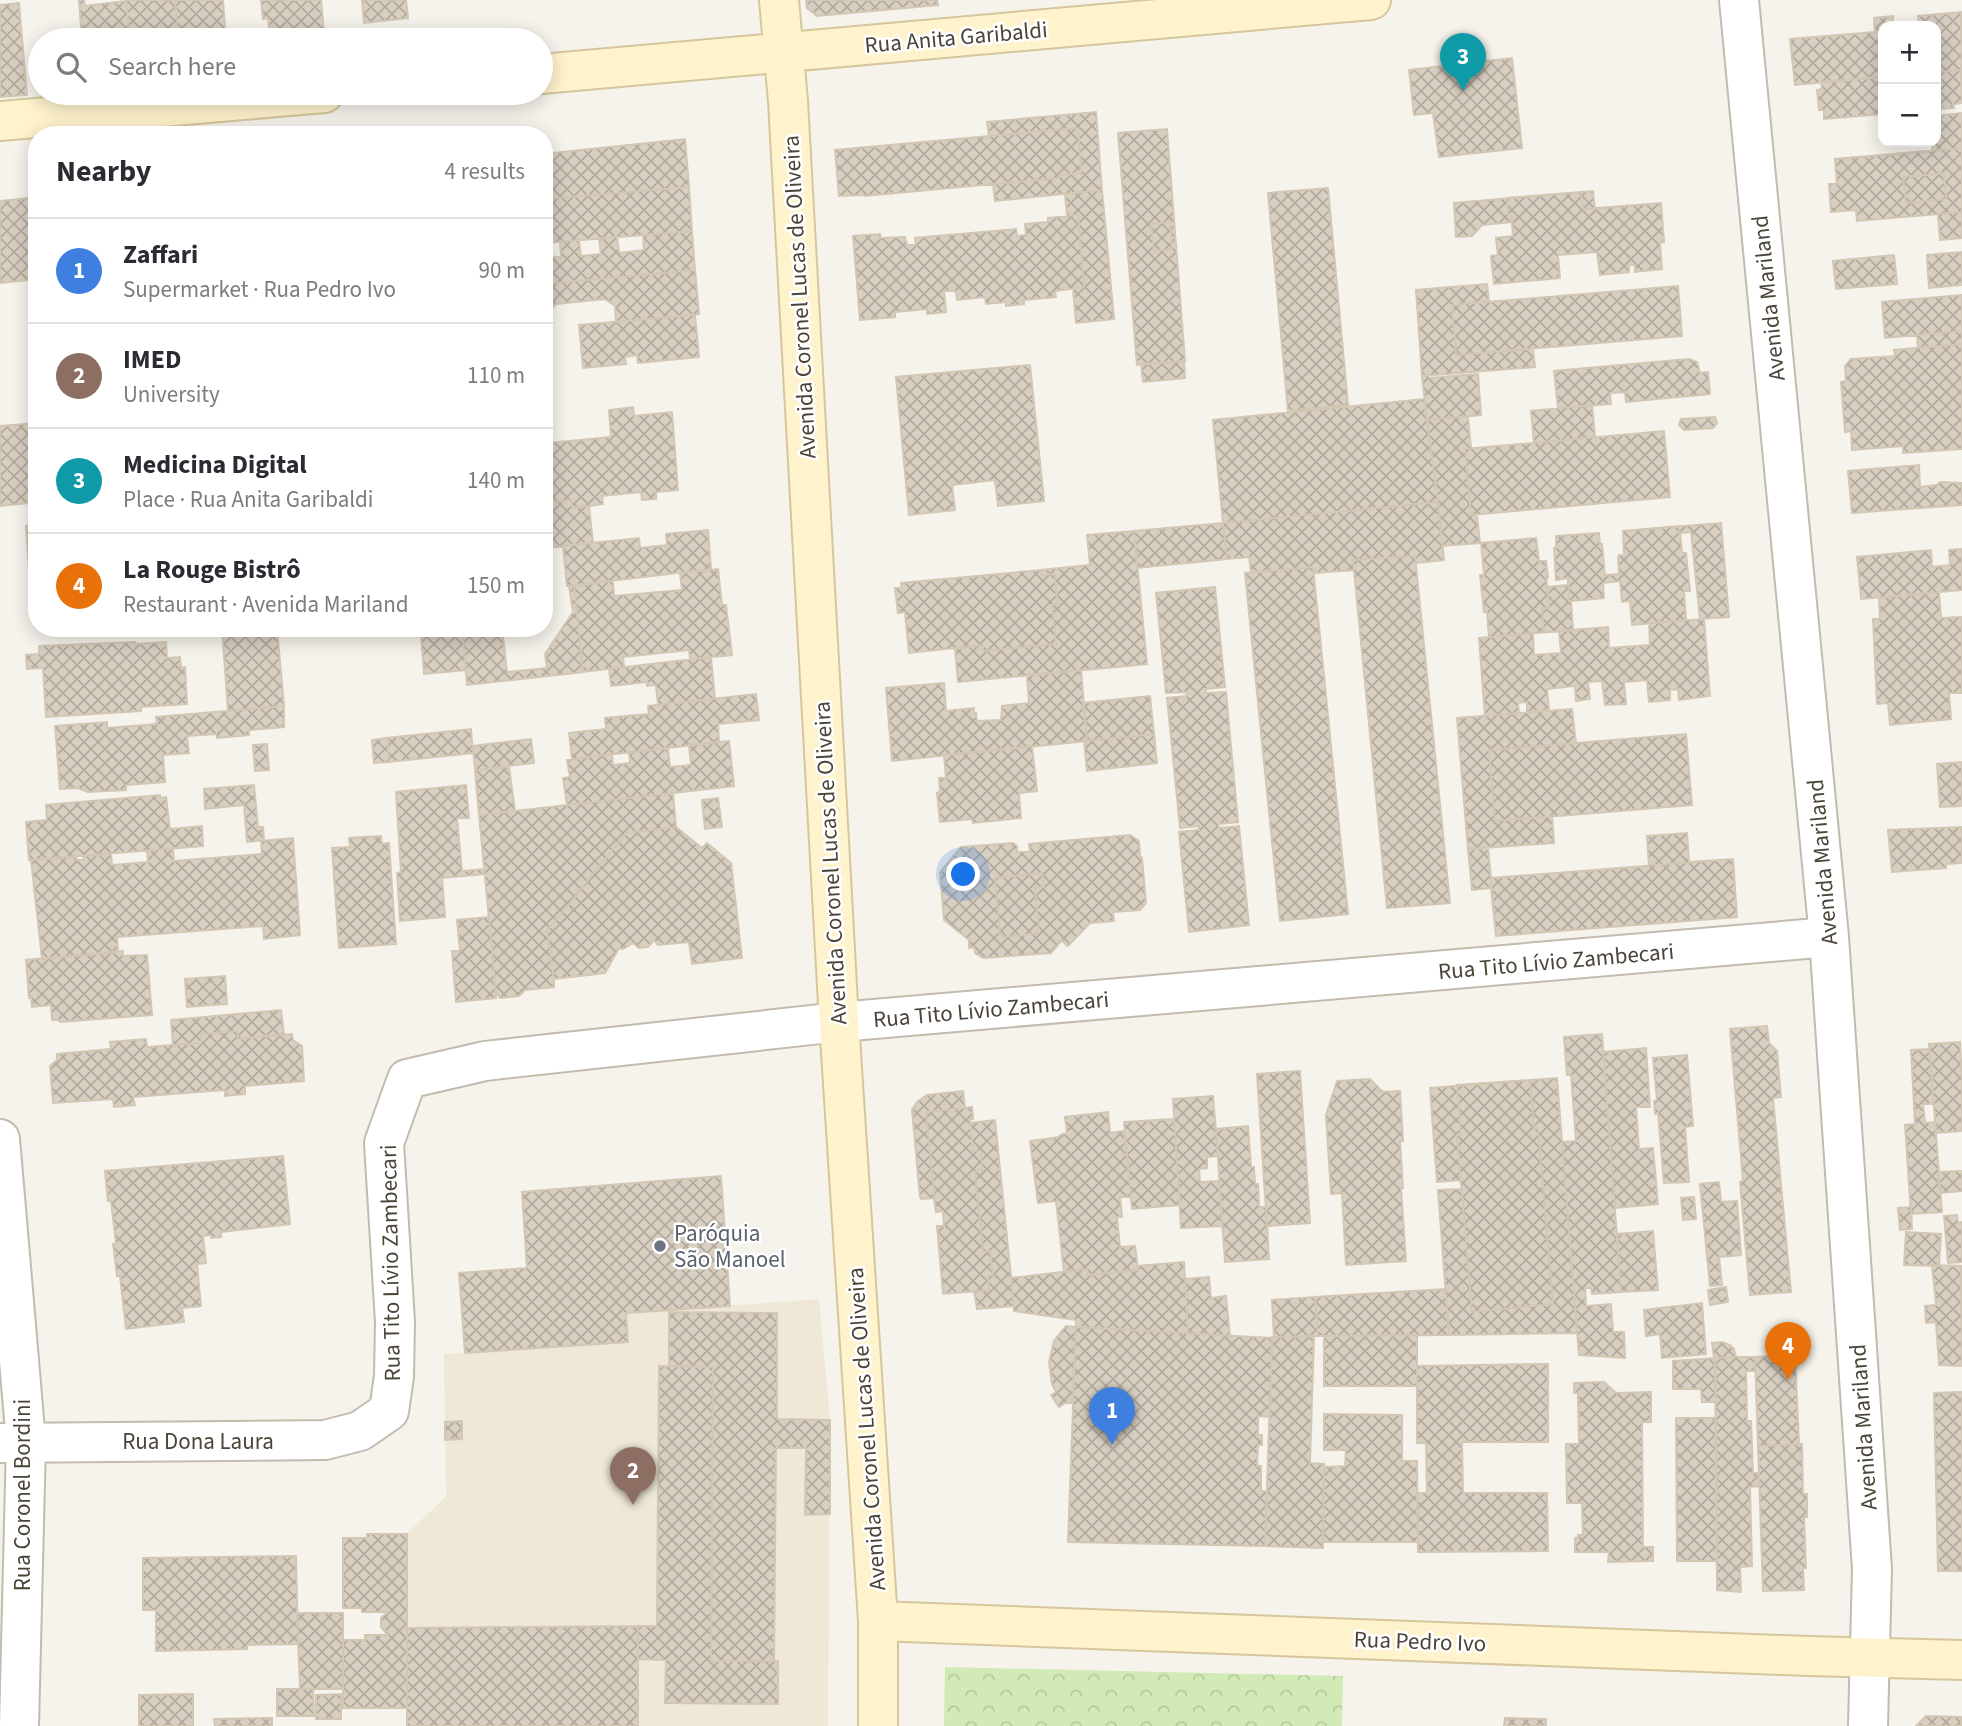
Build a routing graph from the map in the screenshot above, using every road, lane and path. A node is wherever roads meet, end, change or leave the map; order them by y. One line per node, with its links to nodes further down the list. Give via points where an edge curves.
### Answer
1 (779, 0): 4 (street, Avenida Coronel Lucas de Oliveira)
2 (1371, 0): 4 (street, Rua Anita Garibaldi)
3 (1739, 0): 8 (street, Avenida Mariland)
4 (784, 52): 5 (street, Rua Anita Garibaldi); 9 (street, Avenida Coronel Lucas de Oliveira)
5 (553, 73)
6 (185, 105): 7 (street)
7 (0, 121)
8 (1829, 937): 9 (street, Rua Tito Lívio Zambecari); 14 (street, Avenida Mariland, via 1872,1569)
9 (839, 1022): 11 (street, Rua Tito Lívio Zambecari, via 485,1061 407,1079 384,1143 395,1322); 13 (street, Avenida Coronel Lucas de Oliveira)
10 (0, 1139): 12 (street, Rua Coronel Bordini)
11 (390, 1411): 12 (street, Rua Dona Laura, via 360,1431 325,1440)
12 (13, 1443): 16 (street, Rua Coronel Bordini)
13 (878, 1621): 14 (street, Rua Pedro Ivo); 17 (street, Avenida Coronel Lucas de Oliveira)
14 (1870, 1657): 15 (street, Rua Pedro Ivo); 18 (street, Avenida Mariland)
15 (1962, 1660)
16 (19, 1726)
17 (878, 1726)
18 (1868, 1726)

